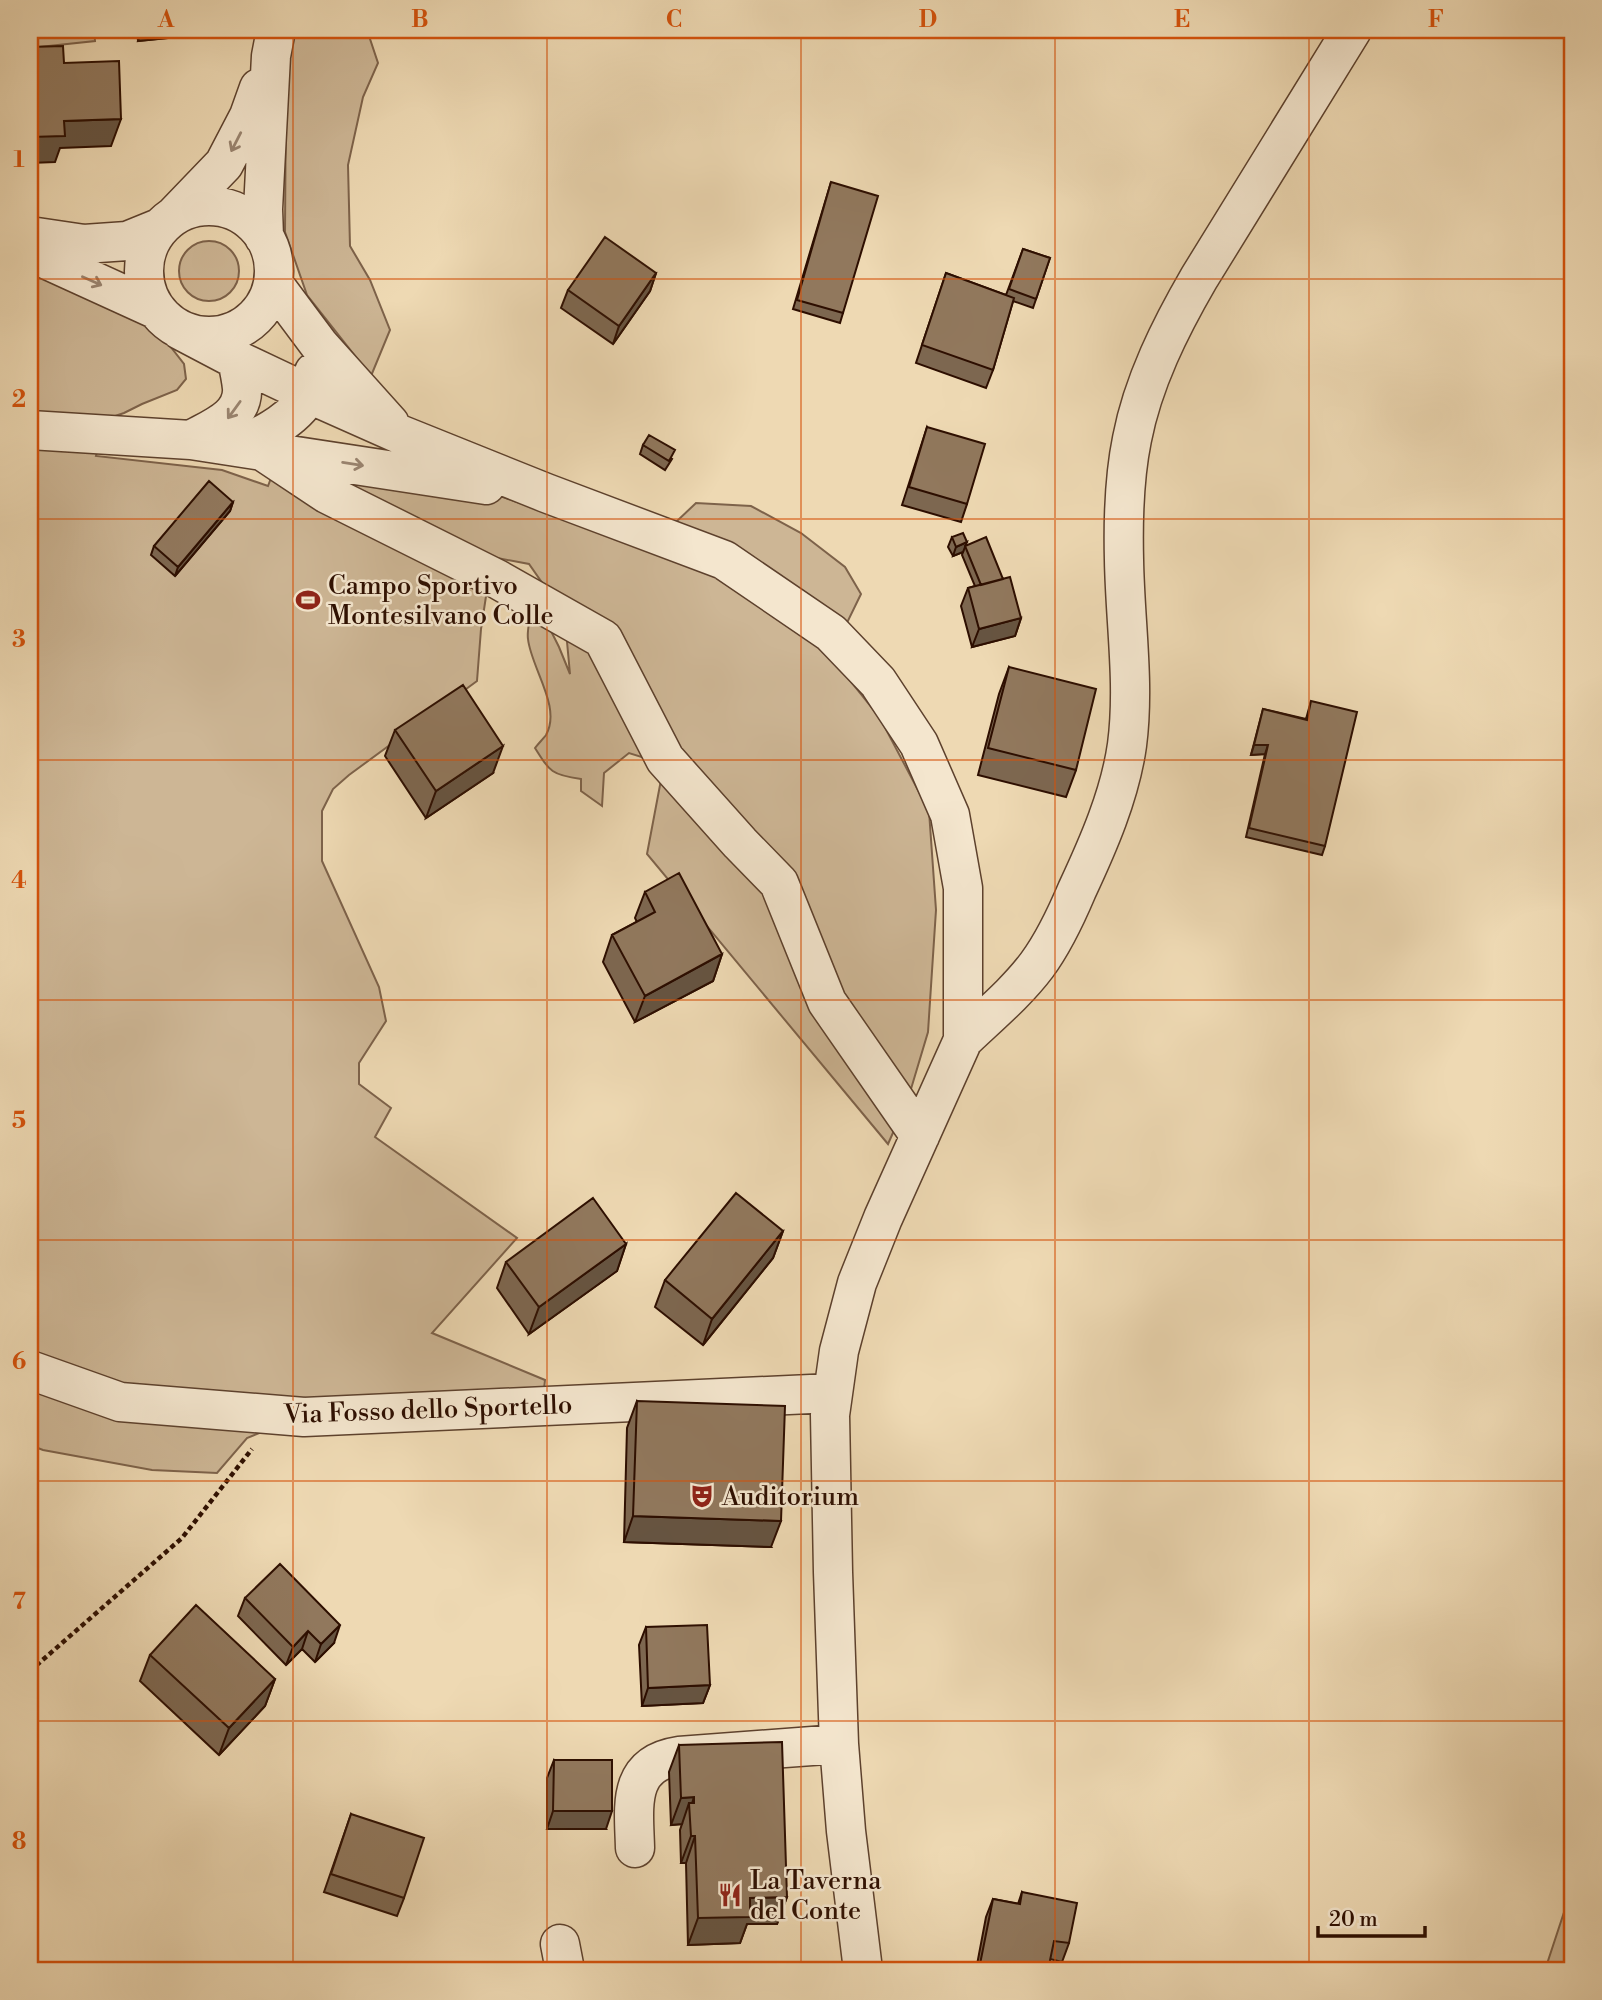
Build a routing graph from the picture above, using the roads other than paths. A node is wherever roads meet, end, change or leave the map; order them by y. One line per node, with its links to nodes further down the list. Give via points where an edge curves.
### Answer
1 (1352, 30): 17 (street, via 1199,278 1157,361 1134,430 1126,488 1129,709 1120,778 1086,871 1045,953 1021,984)
2 (273, 43): 3 (street, one-way to 3, via 249,116 225,164); 5 (street)
3 (167, 222): 4 (street, via 127,241 84,244); 5 (street, via 194,207 214,205 234,210); 8 (street, via 148,247 144,268 146,290)
4 (30, 236)
5 (264, 237): 7 (street, via 271,251)
6 (30, 253): 8 (street, one-way to 8)
7 (273, 282): 8 (street, via 254,318 219,336 199,336); 9 (street)
8 (168, 320): 10 (street)
9 (320, 346): 11 (street); 13 (street)
10 (237, 360): 11 (street); 14 (street, one-way to 14, via 240,404 228,419)
11 (309, 394): 13 (street); 15 (street)
12 (30, 430): 14 (street)
13 (399, 433): 15 (street); 16 (street)
14 (191, 440): 15 (street)
15 (251, 448): 16 (street, one-way to 16); 18 (street, via 327,494 497,579 603,639 666,758 779,883 827,1002)
16 (546, 493): 17 (street, via 724,560 831,634 878,682 919,744 950,815 963,888)
17 (963, 1040): 18 (street)
18 (920, 1136): 20 (street, via 858,1283 842,1335)
19 (30, 1370): 20 (street, Via Fosso dello Sportello, via 120,1402 304,1417)
20 (832, 1394): 21 (street)
21 (839, 1744): 22 (street, via 679,1756 657,1762 646,1770 635,1790); 23 (street)
22 (635, 1848)
23 (863, 1970)

